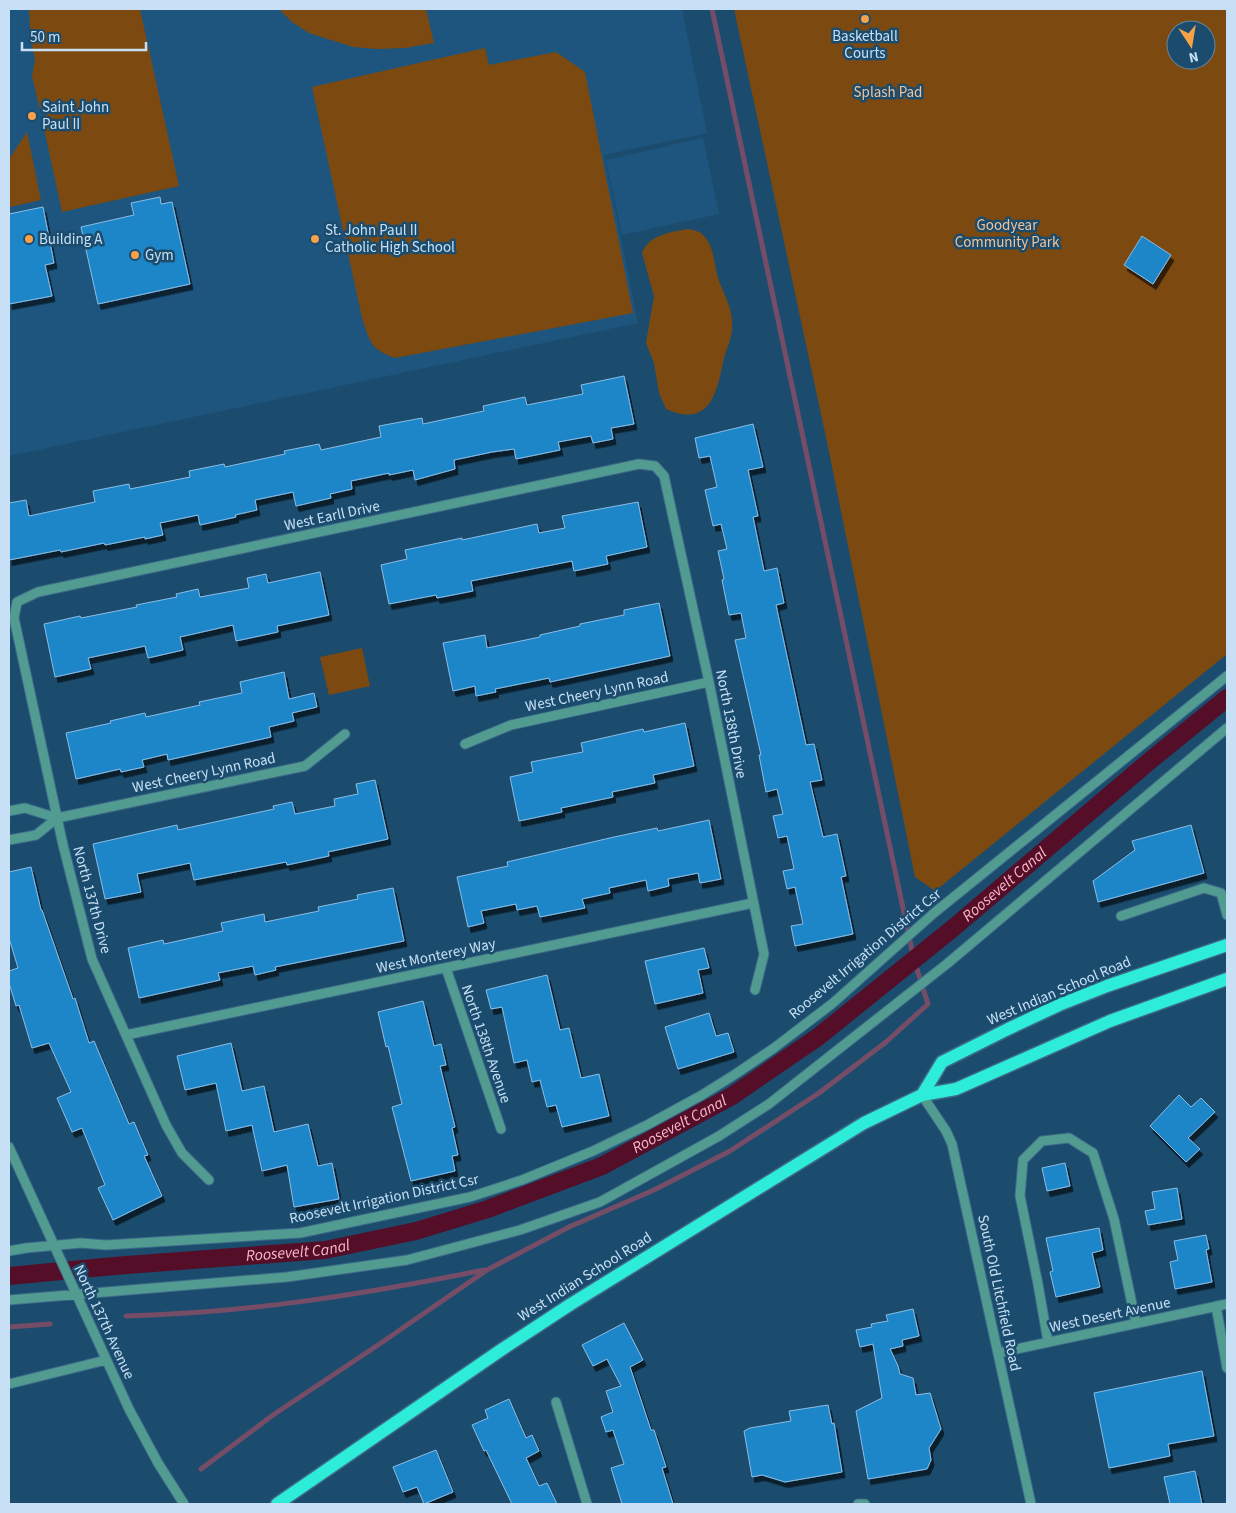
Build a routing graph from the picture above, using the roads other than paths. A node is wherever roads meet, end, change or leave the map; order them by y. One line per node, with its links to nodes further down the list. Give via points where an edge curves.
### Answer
1 (655, 466): 2 (street, West Earll Drive, via 639,464 38,592); 4 (street, North 138th Drive, via 664,476)
2 (17, 602): 9 (street, North 137th Drive, via 14,618)
3 (1227, 676): 23 (street, Roosevelt Irrigation District Csr, via 934,913 833,1004 702,1095 611,1142 522,1180 470,1197 300,1233)
4 (709, 682): 7 (street, West Cheery Lynn Road, via 510,725); 11 (street, North 138th Drive)
5 (1227, 728): 25 (street, via 948,964 769,1104 719,1136 600,1202 520,1230 407,1260 287,1277)
6 (345, 734): 9 (street, West Cheery Lynn Road, via 305,766)
7 (465, 744)
8 (9, 811): 9 (street, West Cheery Lynn Road, via 25,808)
9 (58, 818): 10 (street, West Cheery Lynn Road, via 36,835); 18 (street, North 137th Drive, via 92,959)
10 (9, 840)
11 (753, 904): 15 (street, West Monterey Way); 17 (street, North 138th Drive, via 764,954)
12 (1227, 915): 13 (street, via 1221,893 1204,888)
13 (1121, 916)
14 (1227, 944): 19 (main road, West Indian School Road, via 1107,986 1008,1029 942,1062)
15 (446, 968): 18 (street, West Monterey Way); 20 (street, North 138th Avenue)
16 (1227, 979): 19 (main road, West Indian School Road, via 1110,1021 956,1089)
17 (755, 990)
18 (126, 1035): 22 (street, North 137th Drive, via 182,1153)
19 (922, 1095): 31 (street, South Old Litchfield Road, via 952,1144); 37 (main road, West Indian School Road, via 864,1123 571,1304)
20 (501, 1129)
21 (9, 1147): 23 (street, North 137th Avenue)
22 (209, 1180)
23 (55, 1248): 24 (street, Roosevelt Irrigation District Csr); 25 (street, North 137th Avenue)
24 (9, 1251)
25 (77, 1295): 26 (street); 32 (street, North 137th Avenue)
26 (9, 1300)
27 (1227, 1304): 28 (street, West Desert Avenue)
28 (1216, 1306): 29 (street, West Desert Avenue); 33 (street)
29 (1136, 1323): 30 (street, West Desert Avenue); 30 (street, via 1114,1219 1093,1153 1068,1138 1042,1140 1023,1160 1020,1196)
30 (1048, 1342): 31 (street, West Desert Avenue)
31 (998, 1352): 41 (street, South Old Litchfield Road)
32 (106, 1360): 34 (street); 36 (street, North 137th Avenue, via 129,1409)
33 (1227, 1368)
34 (9, 1384)
35 (556, 1402): 38 (street)
36 (184, 1504)
37 (276, 1504)
38 (587, 1504)
39 (858, 1504): 40 (street)
40 (865, 1504)
41 (1031, 1504)

